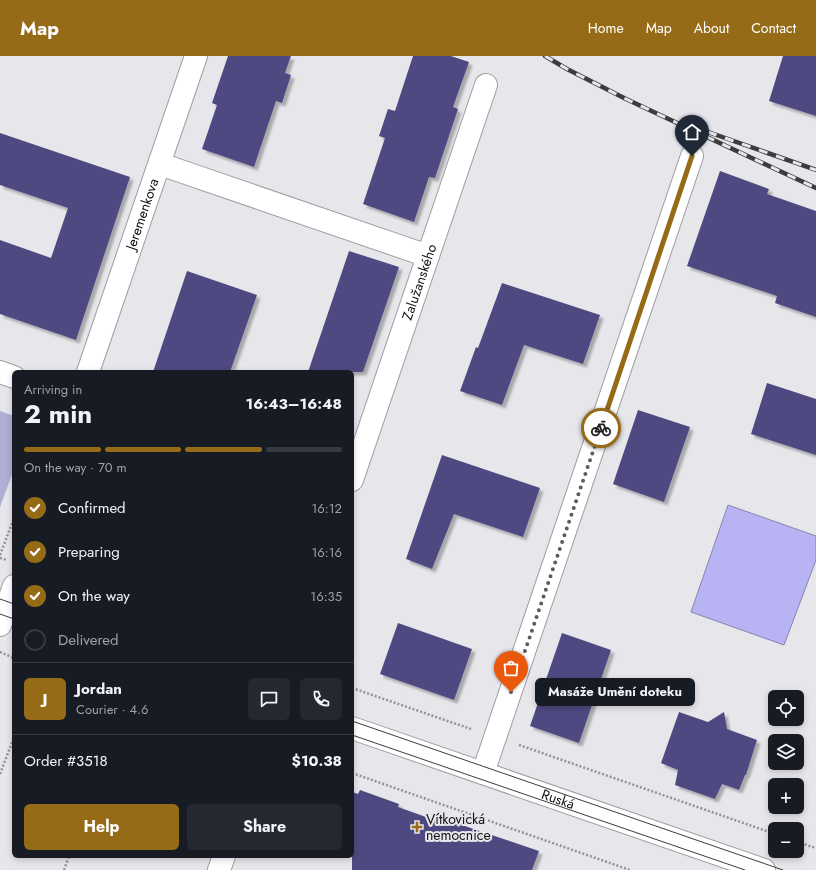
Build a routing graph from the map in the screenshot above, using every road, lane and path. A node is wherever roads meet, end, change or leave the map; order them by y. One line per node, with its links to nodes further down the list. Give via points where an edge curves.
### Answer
1 (196, 56): 4 (street, Jeremenkova)
2 (486, 85): 5 (street, Zalužanského)
3 (692, 156): 18 (street)
4 (160, 164): 5 (street); 6 (street, Jeremenkova)
5 (428, 256): 9 (street, Zalužanského)
6 (89, 370)
7 (0, 372): 8 (street)
8 (12, 376)
9 (354, 474)
10 (12, 523): 11 (path)
11 (0, 555)
12 (12, 592): 13 (street)
13 (5, 612)
14 (0, 652): 15 (path)
15 (12, 657)
16 (354, 689): 18 (path)
17 (354, 729): 20 (street, Ruská)
18 (495, 737): 20 (street); 23 (path)
19 (12, 741): 21 (path)
20 (483, 773): 31 (street, Ruská)
21 (0, 774)
22 (354, 775): 30 (path)
23 (768, 832)
24 (804, 844): 25 (path)
25 (816, 848)
26 (68, 858): 28 (path)
27 (223, 858): 29 (street)
28 (64, 870)
29 (219, 870)
30 (630, 870)
31 (764, 870)

